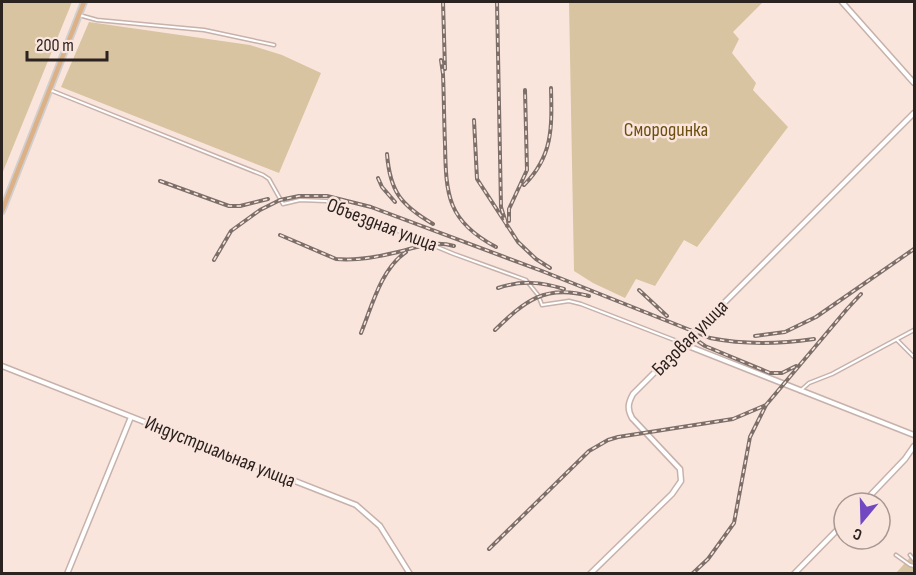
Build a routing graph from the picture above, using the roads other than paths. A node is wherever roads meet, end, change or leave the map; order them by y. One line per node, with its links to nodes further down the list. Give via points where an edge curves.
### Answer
1 (84, 2): 3 (main road)
2 (842, 2): 5 (street)
3 (79, 15): 4 (street, via 204,30); 6 (main road)
4 (274, 45)
5 (915, 83)
6 (50, 90): 8 (main road); 11 (street, Объездная улица, via 263,175 269,178 283,204 326,201 526,280 542,305 569,301 581,304)
7 (915, 113): 11 (street, Базовая улица)
8 (2, 211)
9 (915, 330): 10 (street)
10 (897, 340): 12 (street); 14 (street)
11 (683, 344): 14 (street); 26 (street, Базовая улица, via 633,394 628,408 632,418 680,469 681,481)
12 (915, 357)
13 (2, 366): 15 (street, Индустриальная улица)
14 (800, 391): 16 (street)
15 (131, 417): 24 (street); 25 (street, Индустриальная улица, via 356,506 380,526)
16 (915, 435)
17 (915, 446): 18 (street)
18 (874, 491)
19 (832, 535): 27 (street)
20 (896, 555): 23 (street)
21 (910, 555): 22 (street)
22 (915, 560)
23 (915, 566)
24 (67, 573)
25 (411, 573)
26 (590, 573)
27 (794, 573)

